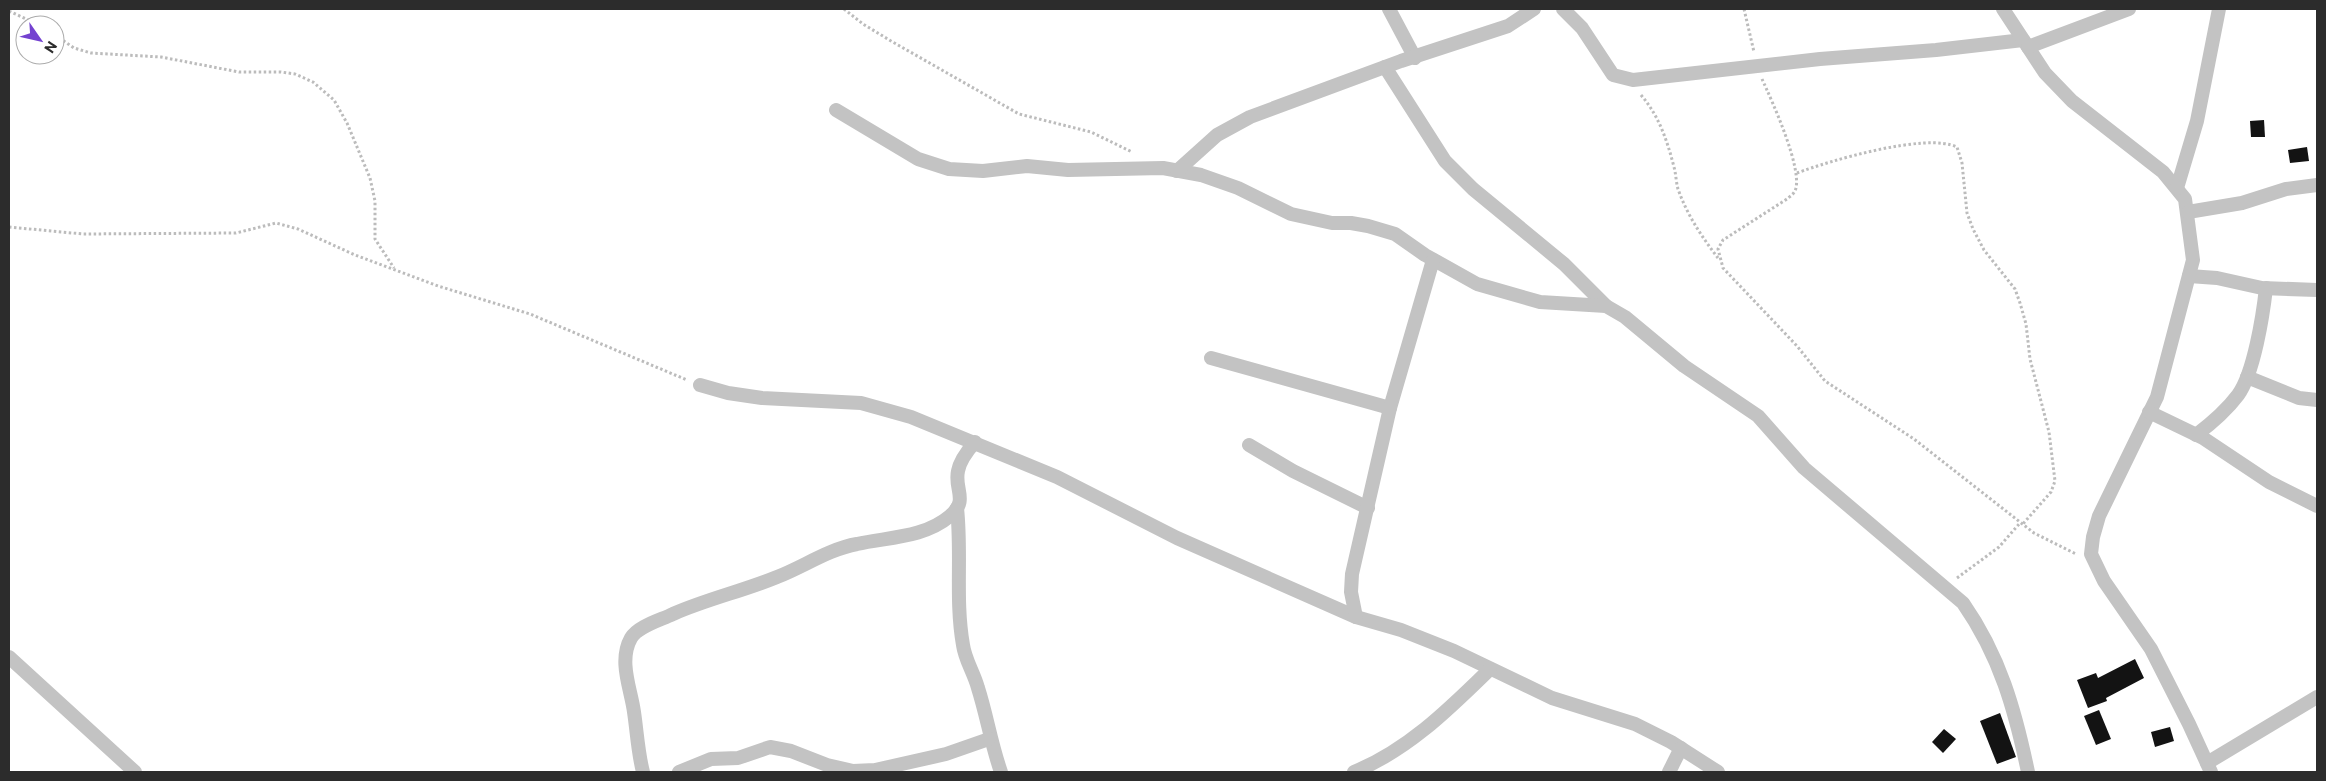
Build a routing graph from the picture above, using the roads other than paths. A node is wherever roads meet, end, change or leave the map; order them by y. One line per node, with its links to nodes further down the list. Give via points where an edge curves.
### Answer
1 (1390, 9): 8 (street)
2 (1534, 9): 8 (street, via 1508,26)
3 (1563, 9): 7 (street, via 1582,28 1607,69 1627,80)
4 (2003, 9): 7 (street)
5 (2129, 9): 7 (street)
6 (2219, 9): 13 (street, via 2197,121)
7 (2026, 43): 13 (street, via 2045,73 2072,101 2163,172)
8 (1415, 58): 9 (street)
9 (1386, 67): 11 (street, via 1250,117 1217,135); 19 (street, via 1445,161 1473,189 1564,264)
10 (836, 110): 11 (street, via 918,159 949,169 983,171 1027,166 1068,170 1155,168)
11 (1178, 171): 15 (street, via 1238,188 1292,214 1332,223 1368,226 1395,234)
12 (2317, 185): 14 (street)
13 (2177, 188): 14 (street, via 2185,199)
14 (2188, 212): 16 (street, via 2193,260)
15 (1433, 260): 19 (street, via 1477,284 1540,302); 24 (street)
16 (2189, 276): 17 (street); 25 (street, via 2157,397)
17 (2266, 288): 18 (street); 21 (street, via 2263,321)
18 (2317, 290)
19 (1606, 306): 46 (street, via 1684,366 1758,416 1804,468 1963,603 1995,656 2008,688)
20 (1211, 358): 24 (street)
21 (2247, 377): 23 (street, via 2299,398); 26 (street, via 2239,394 2218,418)
22 (700, 385): 27 (street, via 762,398 861,403 911,416)
23 (2317, 400)
24 (1390, 408): 31 (street)
25 (2149, 412): 26 (street); 38 (street, via 2099,516 2093,537 2093,559 2104,581 2151,650)
26 (2196, 435): 29 (street, via 2269,482)
27 (975, 442): 30 (street, via 958,470 961,498); 32 (street, via 1057,477 1177,538)
28 (1249, 445): 31 (street)
29 (2317, 506)
30 (956, 508): 36 (street, via 960,532 963,646 978,688); 40 (street, via 937,525 909,535 839,550 777,577 679,611 646,626 631,637 626,676)
31 (1368, 508): 32 (street, via 1352,574 1351,592)
32 (1356, 617): 34 (street, via 1401,630)
33 (9, 657): 39 (street)
34 (1490, 669): 37 (street, via 1552,698 1635,724); 43 (street, via 1431,726 1398,749)
35 (2317, 697): 38 (street)
36 (990, 738): 41 (street, via 946,754 874,770 853,771 770,747 738,758 711,759); 42 (street)
37 (1681, 748): 44 (street); 45 (street)
38 (2209, 768)
39 (135, 772)
40 (643, 772)
41 (679, 772)
42 (1001, 772)
43 (1354, 772)
44 (1670, 772)
45 (1718, 772)
46 (2028, 772)

